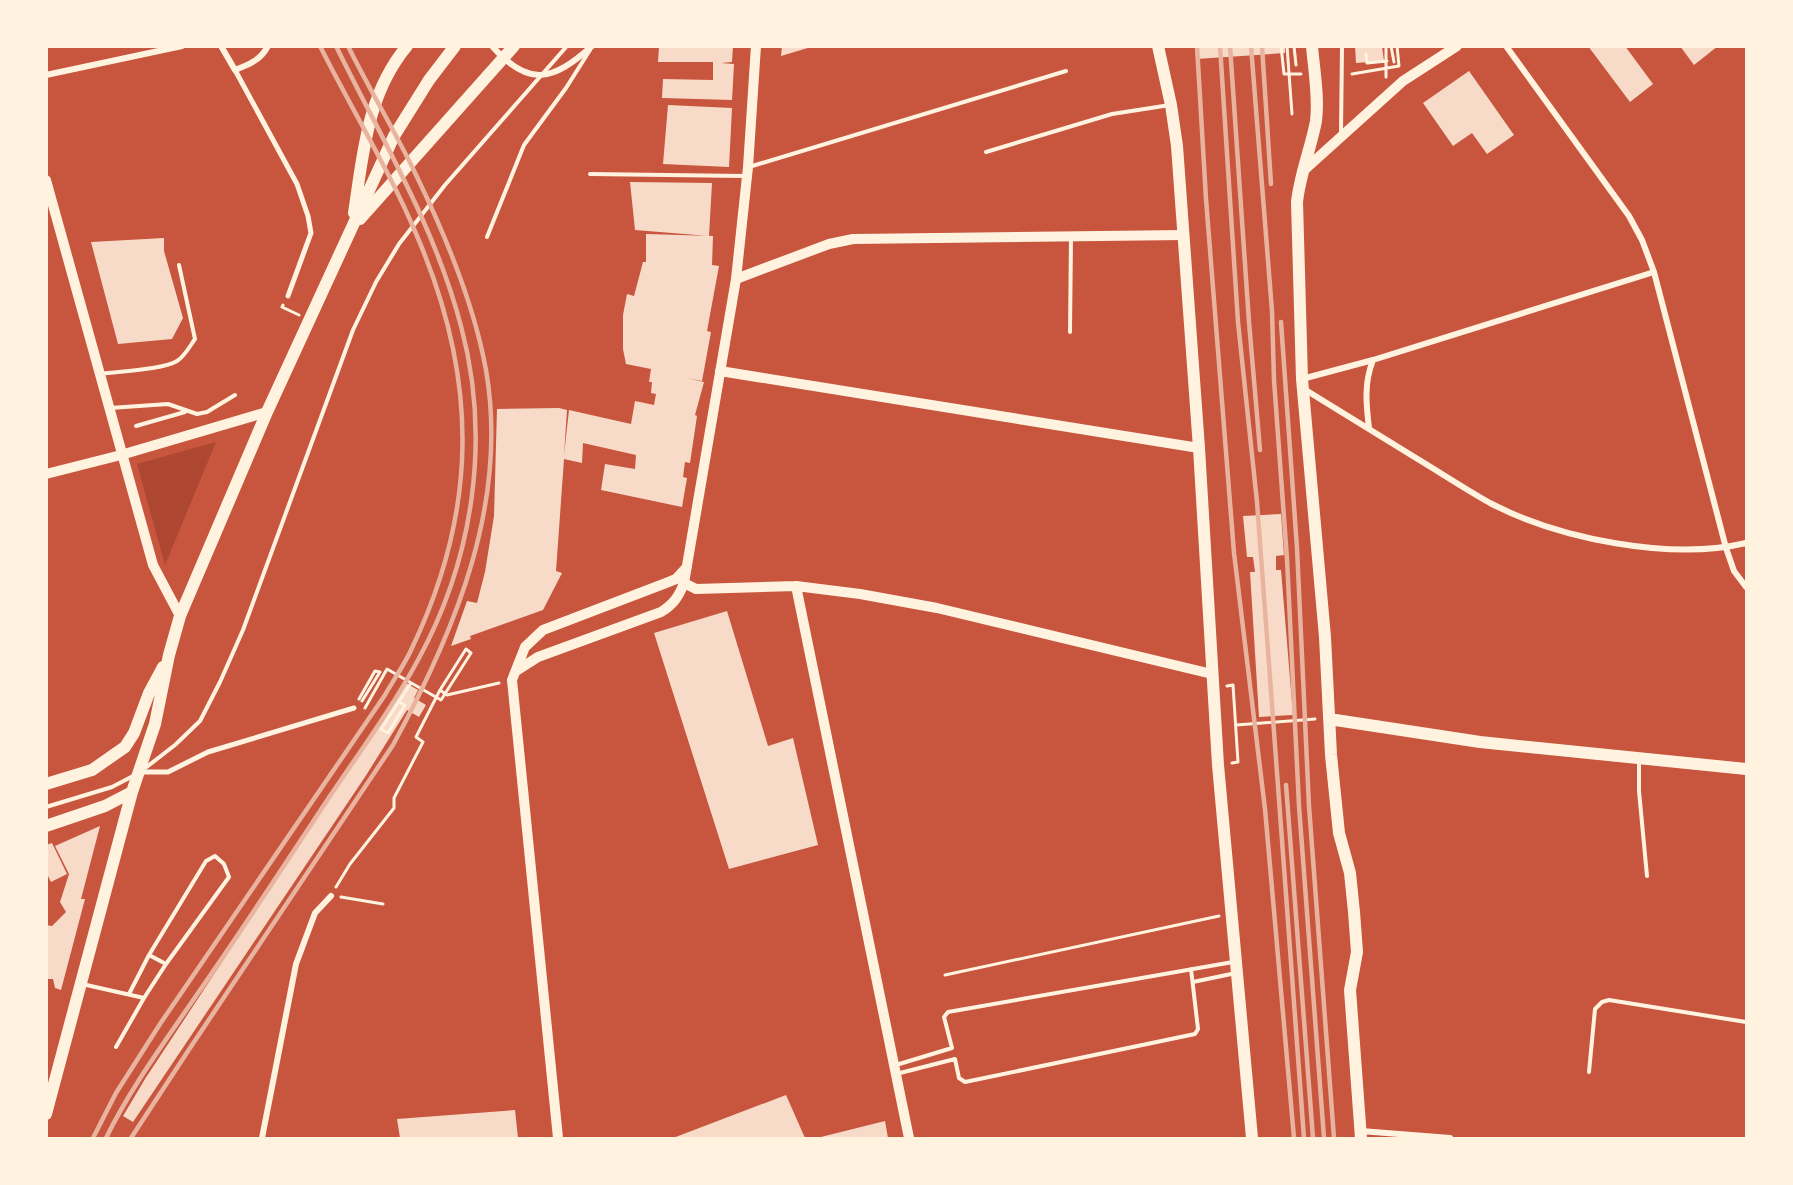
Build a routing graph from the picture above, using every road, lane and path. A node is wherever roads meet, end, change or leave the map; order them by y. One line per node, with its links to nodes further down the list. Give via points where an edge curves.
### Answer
1 (182, 46): 28 (street)
2 (221, 46): 25 (street)
3 (268, 46): 25 (street, via 253,63)
4 (407, 46): 38 (main road, via 378,94 367,129)
5 (455, 46): 38 (main road, via 394,136)
6 (492, 46): 9 (street, via 514,68 535,75 561,70)
7 (514, 46): 38 (main road)
8 (567, 46): 84 (lane, via 445,185 399,244 376,282 353,330 243,630 220,682 200,721)
9 (592, 46): 40 (lane, via 524,146)
10 (756, 46): 34 (street)
11 (1158, 46): 30 (main road)
12 (1281, 46): 27 (path)
13 (1287, 46): 31 (path)
14 (1294, 46): 24 (path)
15 (1312, 46): 35 (main road, via 1317,112)
16 (1342, 46): 32 (lane)
17 (1386, 46): 22 (path)
18 (1393, 46): 23 (path)
19 (1457, 46): 32 (street, via 1403,81)
20 (1506, 46): 43 (street, via 1629,216)
21 (1366, 54): 22 (path, via 1367,63)
22 (1387, 61): 29 (path)
23 (1394, 62)
24 (1296, 65)
25 (235, 70): 45 (street, via 297,184 308,216 311,233)
26 (1066, 71): 34 (lane)
27 (1284, 74)
28 (46, 75)
29 (1384, 80)
30 (1171, 105): 33 (lane, via 1112,114); 39 (main road)
31 (1292, 114)
32 (1341, 135): 35 (street)
33 (986, 152)
34 (747, 172): 36 (lane); 44 (street)
35 (1302, 172): 51 (main road, via 1297,202)
36 (590, 174)
37 (46, 180): 50 (street)
38 (351, 229): 46 (main road)
39 (1184, 235): 41 (street); 58 (main road)
40 (487, 237)
41 (1071, 237): 44 (street, via 853,239 829,244); 47 (lane)
42 (179, 265): 50 (lane, via 195,339 185,353 177,361 158,366)
43 (1654, 272): 48 (street); 62 (street)
44 (736, 279): 49 (street)
45 (288, 296): 46 (path, via 282,307)
46 (309, 319): 55 (main road)
47 (1070, 333)
48 (1373, 360): 51 (street); 57 (street, via 1365,388)
49 (720, 371): 58 (street); 63 (street)
50 (100, 374): 53 (street)
51 (1303, 384): 57 (street); 79 (main road)
52 (235, 395): 54 (lane, via 207,412)
53 (109, 408): 54 (lane, via 168,404); 59 (street)
54 (185, 412): 56 (lane)
55 (267, 412): 59 (street); 67 (main road)
56 (136, 426)
57 (1369, 428): 62 (street, via 1491,504 1532,521 1599,541 1690,550)
58 (1199, 448): 69 (main road)
59 (121, 455): 60 (street); 67 (street, via 153,565)
60 (46, 474)
61 (1746, 543): 62 (street)
62 (1726, 548): 66 (street, via 1734,571)
63 (687, 567): 64 (street); 70 (street, via 676,579 543,630 525,647)
64 (684, 583): 65 (street, via 696,589); 70 (street, via 678,598 661,612 538,657)
65 (796, 586): 69 (street, via 938,608); 106 (street)
66 (1746, 587)
67 (180, 616): 68 (main road)
68 (169, 655): 84 (main road, via 155,724); 85 (main road, via 125,747 92,770)
69 (1212, 674): 92 (main road)
70 (514, 676): 73 (path, via 447,694); 111 (street)
71 (411, 683): 73 (path, via 441,700 471,653 466,649); 75 (path); 77 (path, via 387,669)
72 (1233, 685): 80 (path)
73 (440, 690): 90 (path, via 416,737 423,742 394,798 394,808 350,864)
74 (362, 702): 76 (path, via 380,672 375,671)
75 (399, 702): 75 (path, via 405,705 388,733 381,729)
76 (354, 708): 84 (street, via 208,752 168,772)
77 (361, 714)
78 (1314, 719): 80 (path)
79 (1329, 719): 81 (main road, via 1480,742); 109 (main road, via 1339,833 1350,873 1354,912 1357,952 1350,990)
80 (1237, 725): 82 (path)
81 (1640, 757): 83 (main road); 89 (lane)
82 (1238, 762)
83 (1746, 769)
84 (140, 772): 86 (main road); 87 (lane, via 112,787)
85 (46, 784)
86 (132, 792): 88 (main road, via 105,806); 99 (main road)
87 (46, 807)
88 (46, 826)
89 (1647, 876)
90 (331, 896): 91 (path); 110 (street, via 315,913 296,964)
91 (383, 904)
92 (1232, 913): 95 (main road); 97 (path)
93 (149, 955): 94 (lane); 94 (lane, via 206,861 215,855 229,877); 100 (lane)
94 (166, 964): 101 (lane)
95 (1237, 967): 96 (lane); 98 (lane); 113 (main road)
96 (1191, 969): 98 (lane); 104 (lane, via 948,1012 944,1017)
97 (945, 975)
98 (1193, 982): 105 (lane, via 1198,1029 1195,1034 965,1082 960,1080)
99 (81, 984): 100 (lane); 108 (main road)
100 (129, 994): 101 (lane)
101 (144, 999): 103 (lane)
102 (1746, 1022): 107 (lane, via 1602,1002 1595,1009)
103 (116, 1047)
104 (952, 1048): 105 (lane); 106 (lane)
105 (955, 1059): 106 (lane)
106 (894, 1070): 112 (street)
107 (1589, 1072)
108 (46, 1114)
109 (1361, 1134): 114 (street)
110 (262, 1138)
111 (558, 1138)
112 (909, 1138)
113 (1252, 1138)
114 (1450, 1138)

